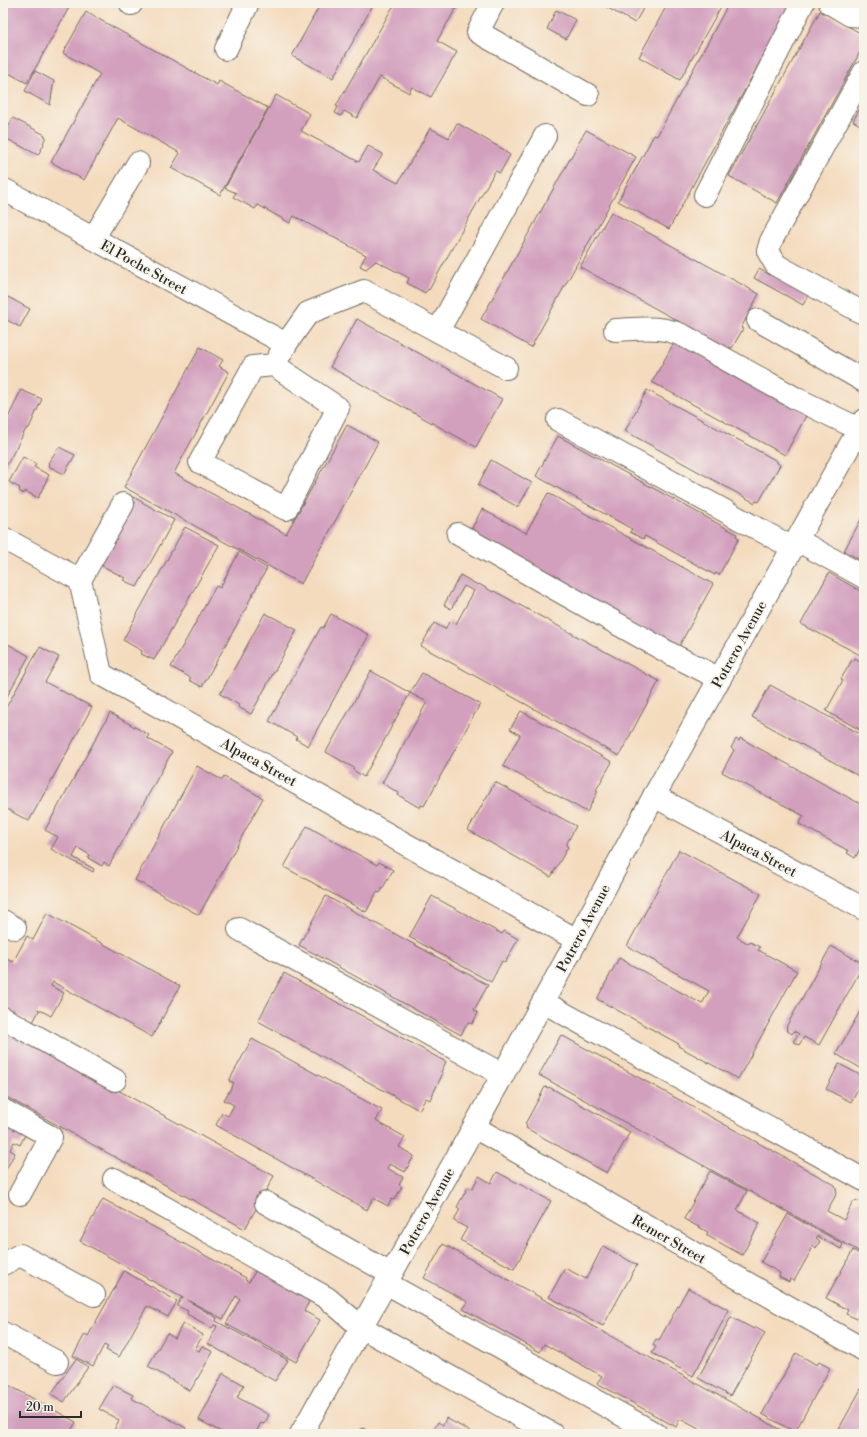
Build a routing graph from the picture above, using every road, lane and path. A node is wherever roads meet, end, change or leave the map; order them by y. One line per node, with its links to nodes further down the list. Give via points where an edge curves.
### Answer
1 (248, 3): 6 (street)
2 (493, 3): 8 (street, via 478,32)
3 (803, 3): 12 (street)
4 (830, 3): 5 (street, via 850,15)
5 (864, 16)
6 (226, 49)
7 (864, 72): 14 (street, via 771,241 768,251 776,264)
8 (588, 95)
9 (545, 136): 17 (street)
10 (138, 163): 13 (street)
11 (3, 189): 13 (street, El Poche Street)
12 (705, 195)
13 (94, 239): 18 (street, El Poche Street)
14 (864, 311)
15 (758, 320): 21 (street)
16 (615, 330): 23 (street, via 671,330 797,399)
17 (438, 331): 18 (street, via 364,291 308,313); 20 (street)
18 (286, 344): 19 (street)
19 (274, 365): 19 (street, via 253,367 200,462 286,509 338,408)
20 (506, 368)
21 (864, 381)
22 (558, 420): 27 (street)
23 (863, 423): 27 (street, Potrero Avenue)
24 (123, 504): 29 (street)
25 (458, 534): 30 (street)
26 (3, 538): 29 (street)
27 (795, 544): 28 (street); 30 (street, Potrero Avenue)
28 (864, 577)
29 (80, 580): 34 (street, Alpaca Street, via 101,674)
30 (720, 679): 31 (street, Potrero Avenue)
31 (654, 796): 32 (street, Alpaca Street); 34 (street, Potrero Avenue)
32 (864, 910)
33 (239, 929): 37 (street)
34 (577, 940): 35 (street, Potrero Avenue)
35 (543, 1002): 37 (street, Potrero Avenue); 42 (street)
36 (3, 1018): 38 (street)
37 (503, 1075): 40 (street, Potrero Avenue)
38 (115, 1080)
39 (3, 1110): 43 (street, via 51,1137)
40 (474, 1127): 46 (street, Potrero Avenue); 50 (street, Remer Street)
41 (114, 1179): 48 (street, via 327,1298)
42 (864, 1180)
43 (20, 1194)
44 (266, 1203): 46 (street)
45 (3, 1264): 47 (street, via 20,1255)
46 (389, 1278): 48 (street, Potrero Avenue); 54 (street)
47 (94, 1295)
48 (361, 1327): 52 (street, Potrero Avenue); 53 (street)
49 (3, 1333): 51 (street)
50 (864, 1350)
51 (57, 1362)
52 (301, 1434)
53 (552, 1434)
54 (656, 1434)

